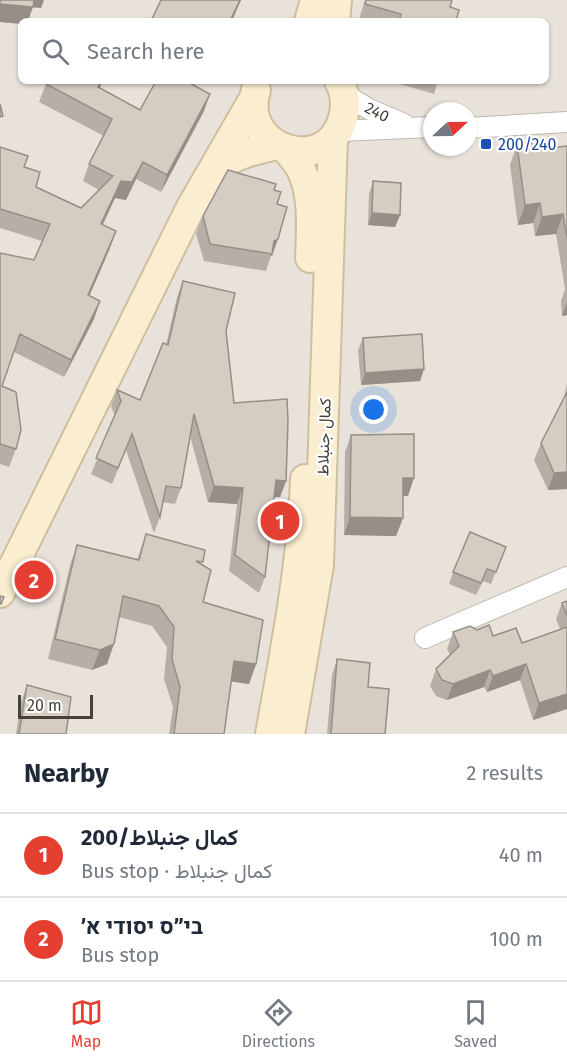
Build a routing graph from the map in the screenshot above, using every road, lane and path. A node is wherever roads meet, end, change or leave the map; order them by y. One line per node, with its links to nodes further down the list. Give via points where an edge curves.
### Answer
1 (315, 0): 3 (main road)
2 (337, 0): 4 (main road)
3 (310, 18)
4 (334, 18)
5 (340, 84): 8 (street, 240, via 369,109 395,122); 10 (main road, كمال جنبلاط, via 345,113)
6 (257, 89): 11 (main road, كمال جنبلاط, via 255,119 261,131); 12 (main road)
7 (567, 122): 9 (street)
8 (422, 127): 10 (street, 240)
9 (477, 127)
10 (335, 134): 11 (main road, via 309,151 295,152); 17 (main road, كمال جنبلاط, via 320,555)
11 (282, 147): 12 (main road, via 257,149 227,160); 16 (main road, كمال جنبلاط, via 300,167 310,203 305,482 287,638)
12 (206, 179): 14 (main road)
13 (567, 577): 15 (street)
14 (0, 593)
15 (425, 638)
16 (270, 734)
17 (290, 734)

